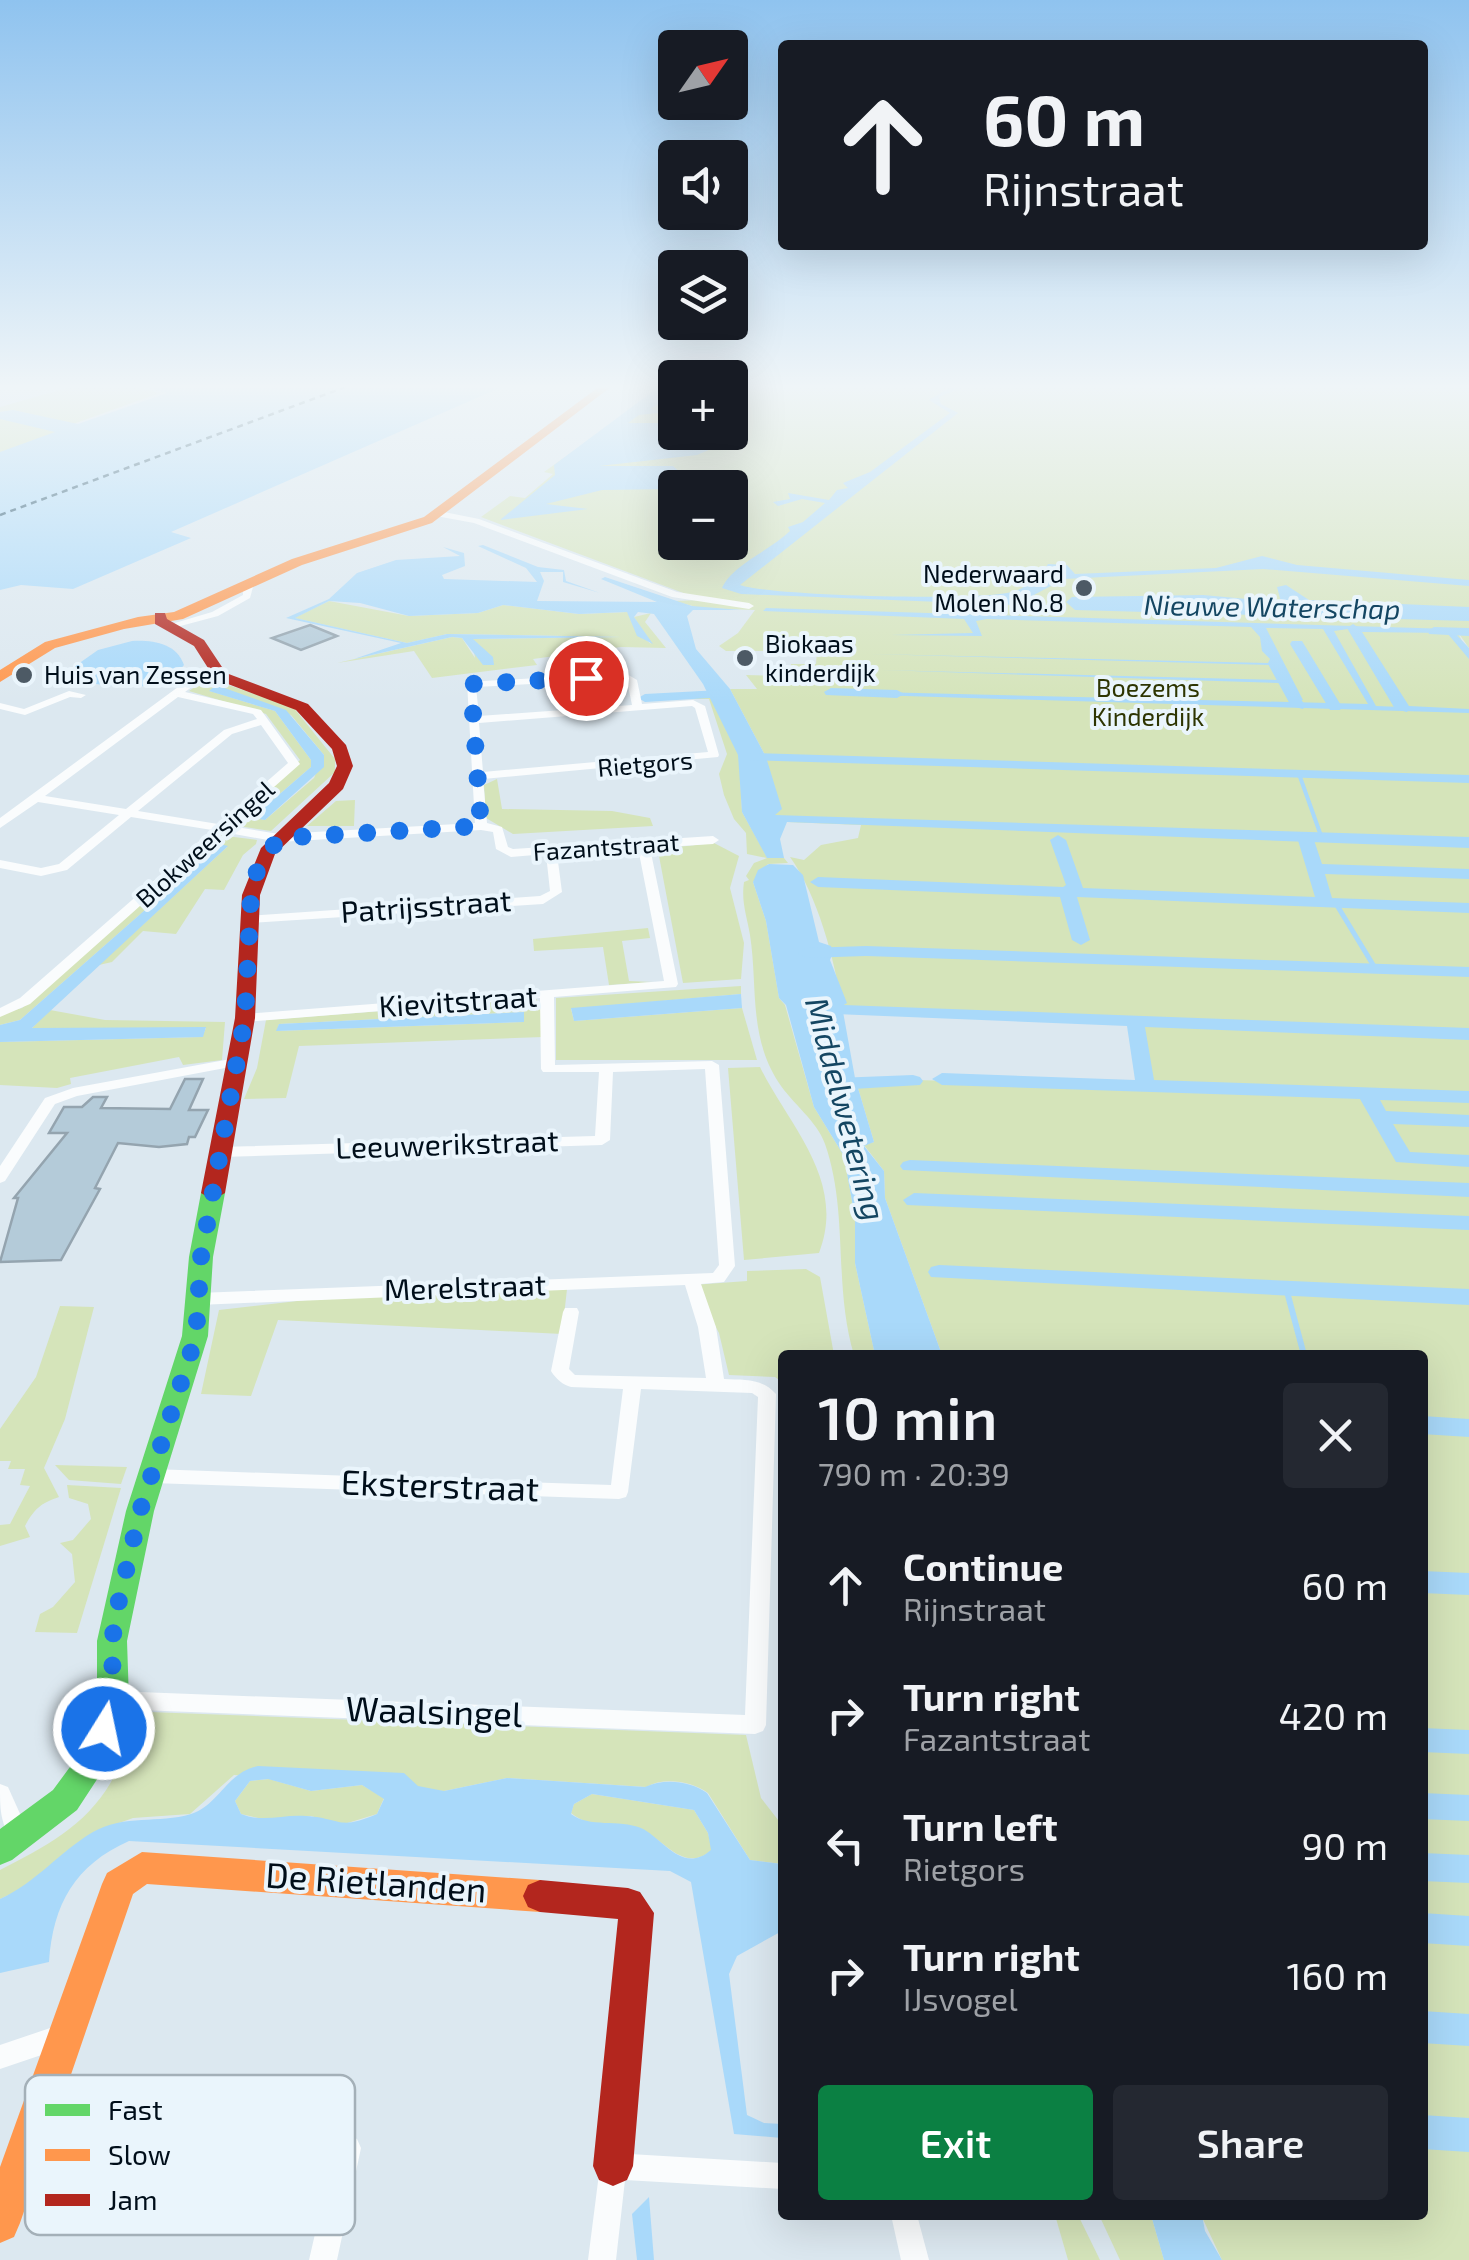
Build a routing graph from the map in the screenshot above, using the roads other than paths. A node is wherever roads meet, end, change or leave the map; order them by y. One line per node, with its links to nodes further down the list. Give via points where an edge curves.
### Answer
1 (469, 491): 2 (street)
2 (439, 514): 3 (street, via 307,558); 4 (street, via 476,521 676,596)
3 (248, 586): 5 (street); 5 (street, via 247,596 228,608)
4 (749, 606)
5 (164, 618): 6 (street, via 202,647); 7 (street, via 50,645)
6 (214, 671): 8 (street); 22 (street, via 293,701 344,756 337,785)
7 (0, 677)
8 (176, 693): 13 (street, via 256,712); 15 (street)
9 (81, 696): 11 (street, via 69,694 25,712)
10 (636, 705): 12 (street, Rietgors); 12 (street, via 632,680 625,676 471,684); 14 (street, Rietgors, via 697,704 714,754)
11 (0, 706)
12 (474, 716): 14 (street)
13 (264, 721): 18 (street, via 228,732); 21 (street, Blokweersingel, via 294,764)
14 (477, 776): 20 (street)
15 (36, 798): 17 (street); 18 (street)
16 (0, 806): 17 (street)
17 (22, 808): 19 (street)
18 (130, 813): 21 (street); 26 (street, via 52,872)
19 (0, 824)
20 (481, 826): 22 (street); 25 (street, Fazantstraat, via 501,832 505,852)
21 (224, 828): 22 (street); 29 (street, Blokweersingel, via 26,1001)
22 (279, 838): 27 (street, via 258,867)
23 (713, 840): 24 (street, Fazantstraat)
24 (643, 843): 25 (street, Fazantstraat); 28 (street, Kievitstraat, via 671,984)
25 (550, 850): 27 (street, Patrijsstraat, via 556,892 543,900)
26 (0, 864)
27 (250, 919): 30 (street)
28 (548, 996): 30 (street, Kievitstraat); 32 (street, via 544,1063)
29 (0, 1013)
30 (245, 1018): 31 (street)
31 (236, 1062): 33 (street); 34 (street, via 53,1099)
32 (606, 1069): 33 (street, Leeuwerikstraat, via 602,1140); 35 (street, Merelstraat, via 712,1065 727,1266 718,1278)
33 (221, 1152): 36 (street)
34 (2, 1172)
35 (690, 1279): 36 (street, Merelstraat); 39 (street)
36 (198, 1299): 40 (street, via 196,1336)
37 (571, 1312): 38 (street, via 560,1371 570,1381)
38 (633, 1382): 39 (street); 40 (street, Eksterstraat, via 619,1492)
39 (716, 1384): 41 (street, Waalsingel, via 767,1394 755,1724)
40 (152, 1476): 41 (street, via 112,1641)
41 (113, 1700): 43 (street, via 95,1758 65,1800)
42 (0, 1794): 43 (street)
43 (10, 1843)
44 (62, 2036): 45 (street); 46 (street, De Rietlanden); 48 (street, De Rietlanden, via 118,1884 142,1868 628,1904 636,1913)
45 (0, 2057)
46 (51, 2075)
47 (25, 2156): 51 (street, De Rietlanden)
48 (613, 2166): 49 (street); 54 (street)
49 (778, 2176)
50 (905, 2220): 55 (street)
51 (0, 2223)
52 (329, 2235): 53 (street)
53 (323, 2260)
54 (602, 2260)
55 (914, 2260)

